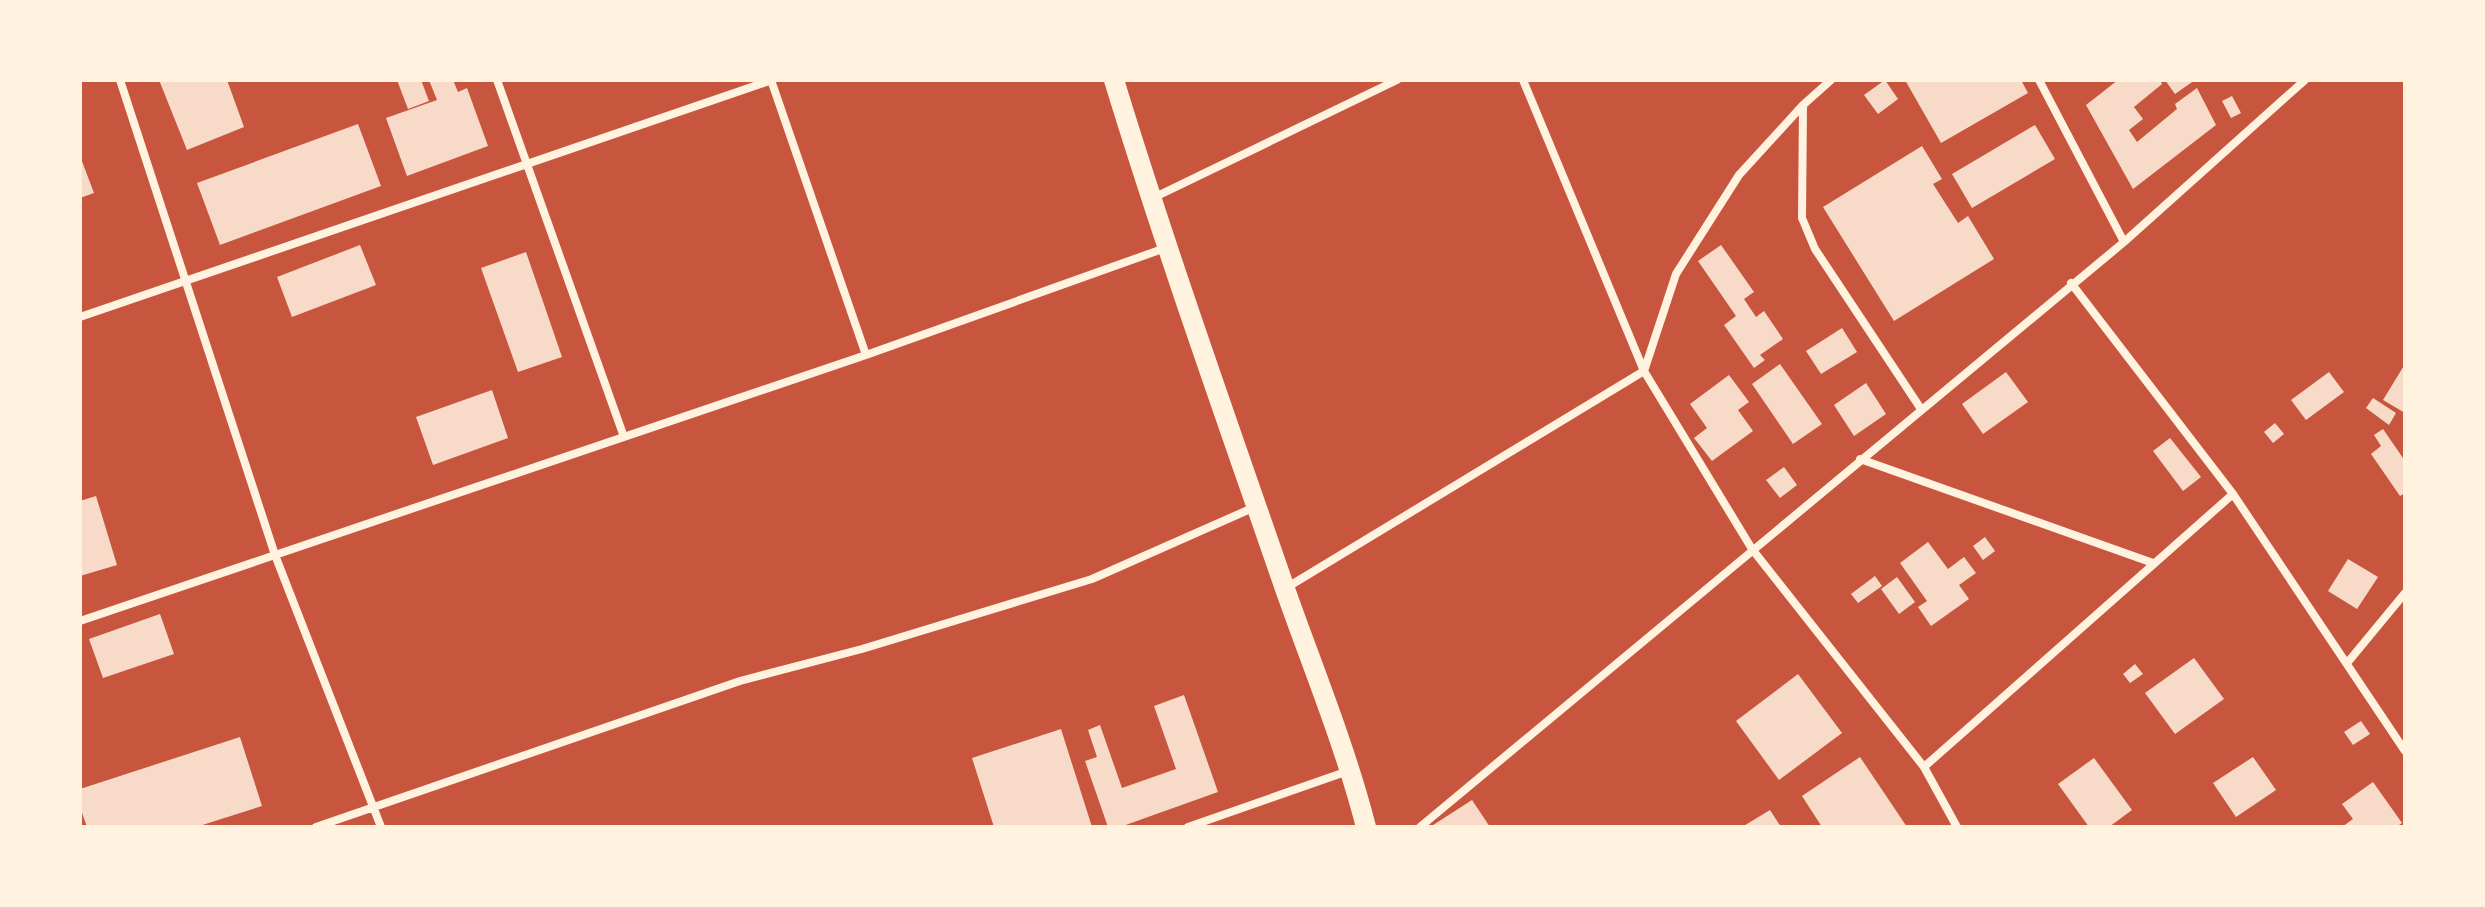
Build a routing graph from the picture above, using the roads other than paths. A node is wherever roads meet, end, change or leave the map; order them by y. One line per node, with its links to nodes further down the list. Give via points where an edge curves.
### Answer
1 (120, 80): 15 (street)
2 (497, 80): 11 (street)
3 (771, 80): 11 (street); 18 (street)
4 (1114, 80): 12 (main road)
5 (1397, 80): 12 (street)
6 (1523, 80): 19 (street)
7 (1831, 80): 10 (street)
8 (2039, 80): 13 (street)
9 (2305, 80): 13 (street)
10 (1803, 105): 19 (street, via 1739,175 1676,274); 20 (street, via 1802,218 1815,249)
11 (527, 164): 15 (street); 21 (street)
12 (1151, 200): 14 (main road)
13 (2124, 242): 16 (street)
14 (1169, 247): 18 (street); 24 (main road)
15 (184, 281): 17 (street); 26 (street)
16 (2071, 283): 20 (street); 23 (street)
17 (80, 317)
18 (866, 355): 21 (street)
19 (1644, 371): 25 (street); 28 (street)
20 (1921, 409): 22 (street)
21 (624, 437): 26 (street)
22 (1860, 459): 25 (street); 27 (street)
23 (2233, 494): 27 (street); 31 (street)
24 (1257, 506): 28 (main road); 35 (street, via 1092,579 740,681)
25 (1752, 549): 33 (street); 40 (street)
26 (275, 555): 30 (street); 35 (street)
27 (2153, 563): 33 (street)
28 (1285, 589): 34 (main road)
29 (2405, 593): 31 (street)
30 (80, 621)
31 (2348, 662): 32 (street)
32 (2405, 751)
33 (1924, 767): 41 (street)
34 (1351, 770): 38 (street); 39 (main road)
35 (375, 807): 36 (street); 37 (street)
36 (316, 827)
37 (381, 827)
38 (1188, 827)
39 (1366, 827)
40 (1420, 827)
41 (1957, 827)

